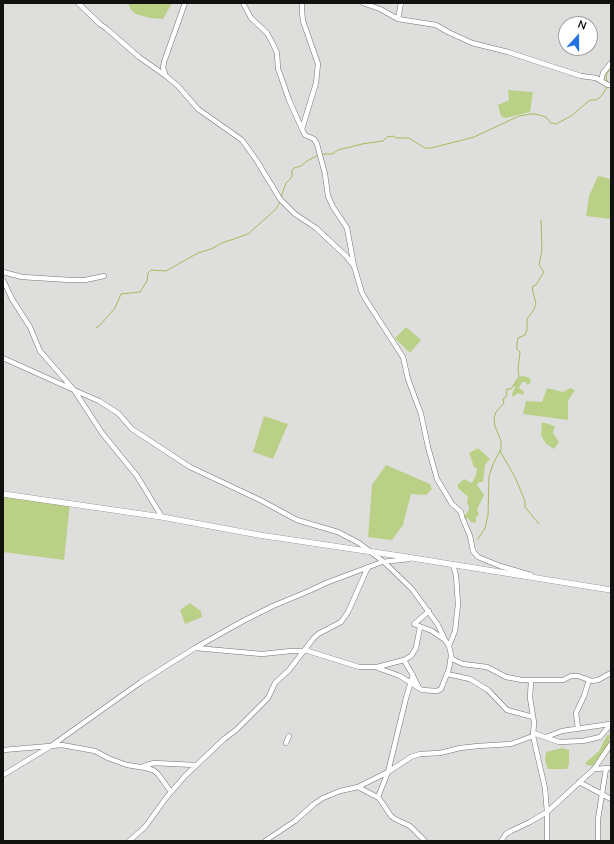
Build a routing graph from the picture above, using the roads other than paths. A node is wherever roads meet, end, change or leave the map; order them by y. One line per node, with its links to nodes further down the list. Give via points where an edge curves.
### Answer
1 (78, 3): 9 (street, via 138,57)
2 (185, 3): 9 (street, via 164,62)
3 (243, 3): 12 (street, via 273,44 280,74)
4 (302, 3): 12 (street, via 304,21 318,64 316,83)
5 (363, 3): 7 (street)
6 (401, 3): 7 (street)
7 (398, 19): 10 (street, via 436,25 472,42)
8 (611, 63): 10 (street)
9 (166, 76): 13 (street, via 198,109 242,140 258,161 280,199 295,214 316,228)
10 (601, 80): 11 (street)
11 (611, 85)
12 (302, 129): 13 (street, via 305,135 314,139 317,144 328,196 347,228)
13 (354, 266): 26 (street, via 366,300 403,357 421,414 437,479 452,504 461,512 473,551 478,557 500,566)
14 (3, 272): 15 (street, via 22,277 70,280)
15 (104, 276)
16 (3, 280): 18 (street, via 40,350)
17 (3, 358): 18 (street)
18 (74, 390): 20 (street, via 98,428 137,476); 21 (street, via 118,413 132,429 190,467 297,520 338,532)
19 (3, 494): 20 (main road)
20 (162, 518): 21 (main road)
21 (372, 552): 22 (main road); 23 (street)
22 (415, 559): 23 (street); 24 (main road)
23 (384, 562): 25 (street); 28 (street, via 412,589)
24 (453, 565): 26 (main road); 31 (street, via 458,604 455,631)
25 (368, 567): 32 (street, via 273,606); 33 (street, via 343,620 318,634)
26 (540, 578): 27 (main road)
27 (611, 590)
28 (429, 611): 29 (street, via 414,624); 30 (street)
29 (420, 627): 30 (street); 35 (street, via 414,651)
30 (445, 640): 31 (street)
31 (449, 646): 34 (street)
32 (195, 648): 33 (street, via 256,654); 53 (street, via 134,686)
33 (304, 650): 36 (street, via 359,666); 55 (street, via 275,683 268,698)
34 (451, 656): 38 (street); 40 (street, via 463,664 487,667 510,678)
35 (404, 660): 36 (street); 39 (street)
36 (377, 668): 42 (street, via 394,673)
37 (611, 673): 41 (street, via 598,680)
38 (447, 674): 43 (street, via 439,691 431,692); 45 (street, via 470,679 486,688 507,710)
39 (413, 675): 42 (street); 43 (street)
40 (531, 680): 41 (street, via 563,680 578,676); 45 (street)
41 (589, 680): 47 (street, via 576,712)
42 (411, 683): 43 (street); 44 (street)
43 (417, 687): 44 (street)
44 (408, 690): 59 (street)
45 (532, 717): 48 (street)
46 (611, 724): 47 (street); 50 (street, via 597,738 564,742)
47 (578, 728): 50 (street)
48 (533, 735): 50 (street); 59 (street, via 511,744 490,744 420,754 407,759); 67 (street, via 545,788)
49 (289, 736): 51 (street)
50 (546, 737)
51 (286, 742)
52 (611, 744): 58 (street)
53 (51, 746): 54 (street); 56 (street, via 62,745 95,751 127,765); 60 (street)
54 (3, 750)
55 (195, 765): 56 (street, via 154,763); 63 (street)
56 (141, 767): 63 (street, via 158,774)
57 (609, 768): 58 (street); 64 (street)
58 (594, 769): 61 (street)
59 (388, 772): 62 (street); 65 (street)
60 (3, 775)
61 (580, 782): 64 (street); 67 (street)
62 (358, 787): 65 (street); 69 (street, via 323,798)
63 (171, 792): 68 (street, via 145,827)
64 (602, 795): 66 (street); 73 (street)
65 (378, 798): 70 (street, via 393,818 410,826)
66 (611, 799)
67 (547, 812): 71 (street, via 506,834); 72 (street)
68 (129, 841)
69 (266, 841)
70 (425, 841)
71 (501, 841)
72 (546, 841)
73 (598, 841)

